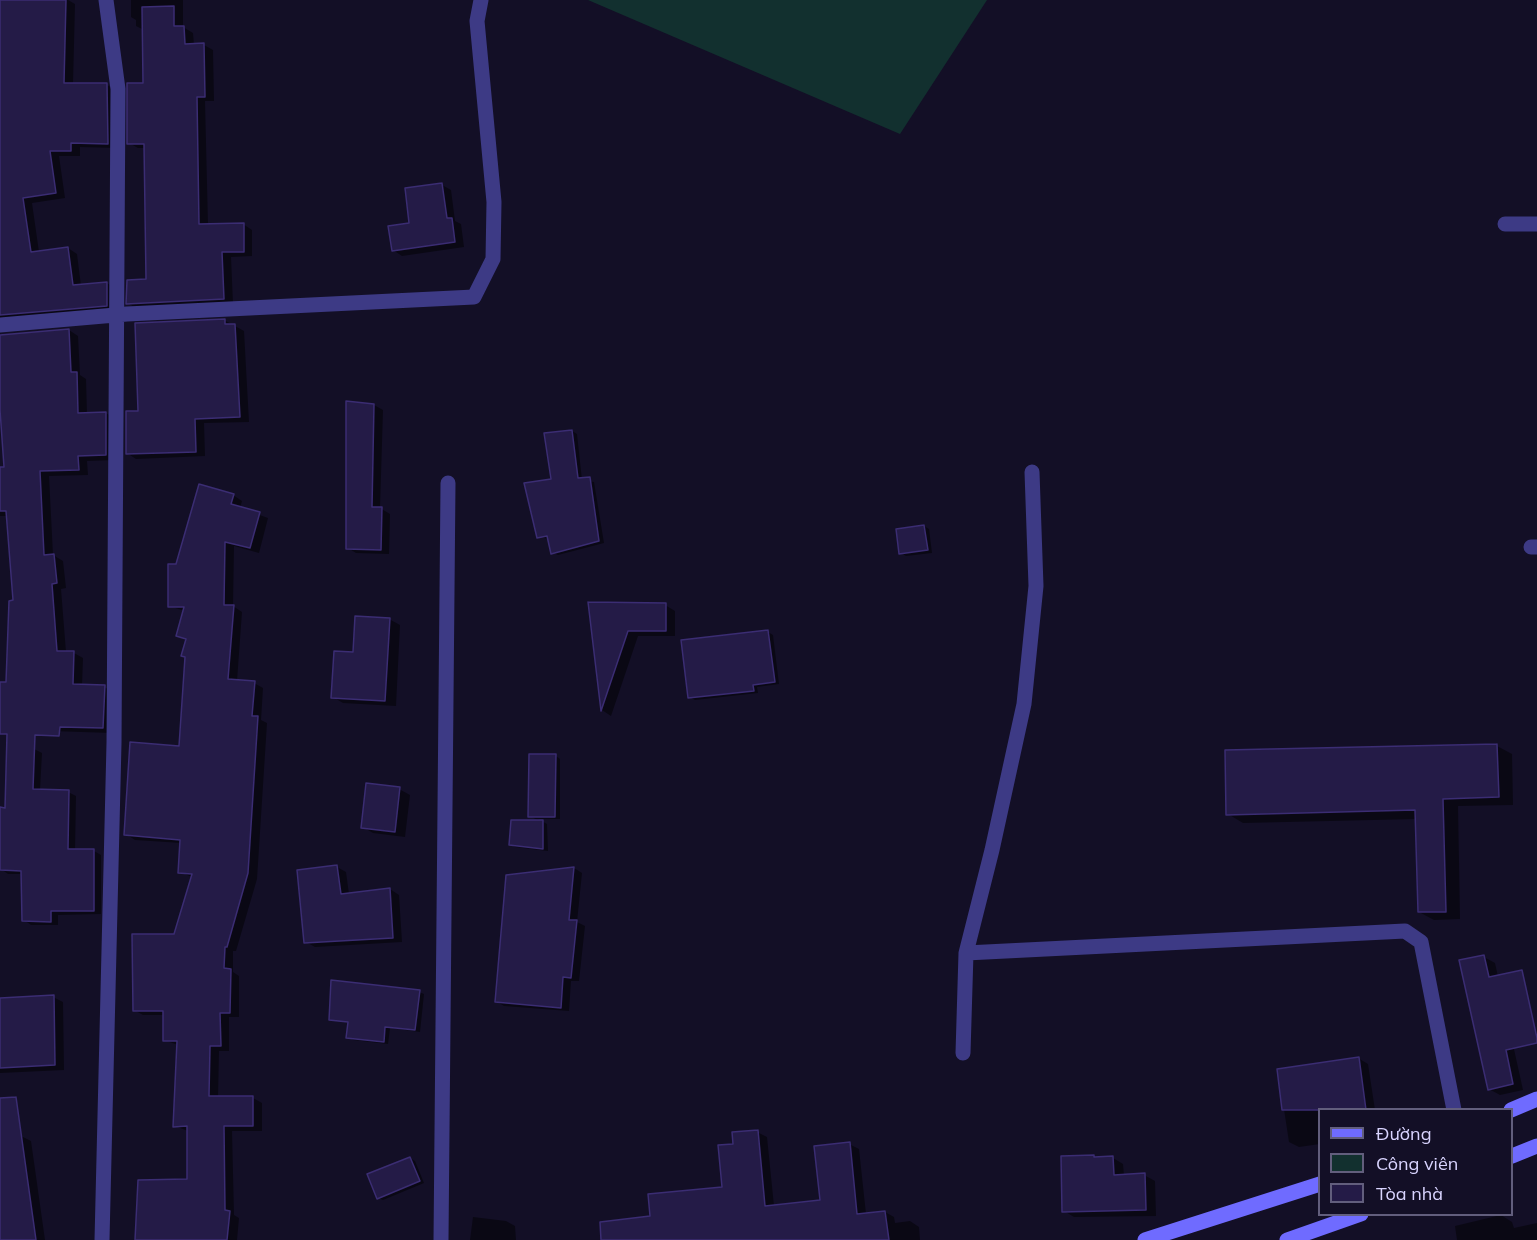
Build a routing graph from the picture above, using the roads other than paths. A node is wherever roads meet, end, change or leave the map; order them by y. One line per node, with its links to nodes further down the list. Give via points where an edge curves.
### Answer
1 (106, 0): 5 (street, via 118,89)
2 (481, 0): 5 (street, via 477,21 494,213 493,259 474,297)
3 (1505, 224): 4 (street)
4 (1537, 224)
5 (116, 315): 6 (street); 18 (street, via 114,743)
6 (0, 325)
7 (1032, 472): 9 (street, via 1036,586 1024,704)
8 (447, 483): 19 (street)
9 (966, 953): 10 (street); 12 (street, via 1405,932 1421,942)
10 (963, 1053)
11 (1537, 1099): 13 (main road)
12 (1454, 1108)
13 (1513, 1109)
14 (1537, 1146): 15 (main road)
15 (1513, 1156)
16 (1318, 1185): 20 (main road)
17 (1358, 1216): 21 (main road)
18 (102, 1240)
19 (441, 1240)
20 (1145, 1240)
21 (1287, 1240)

